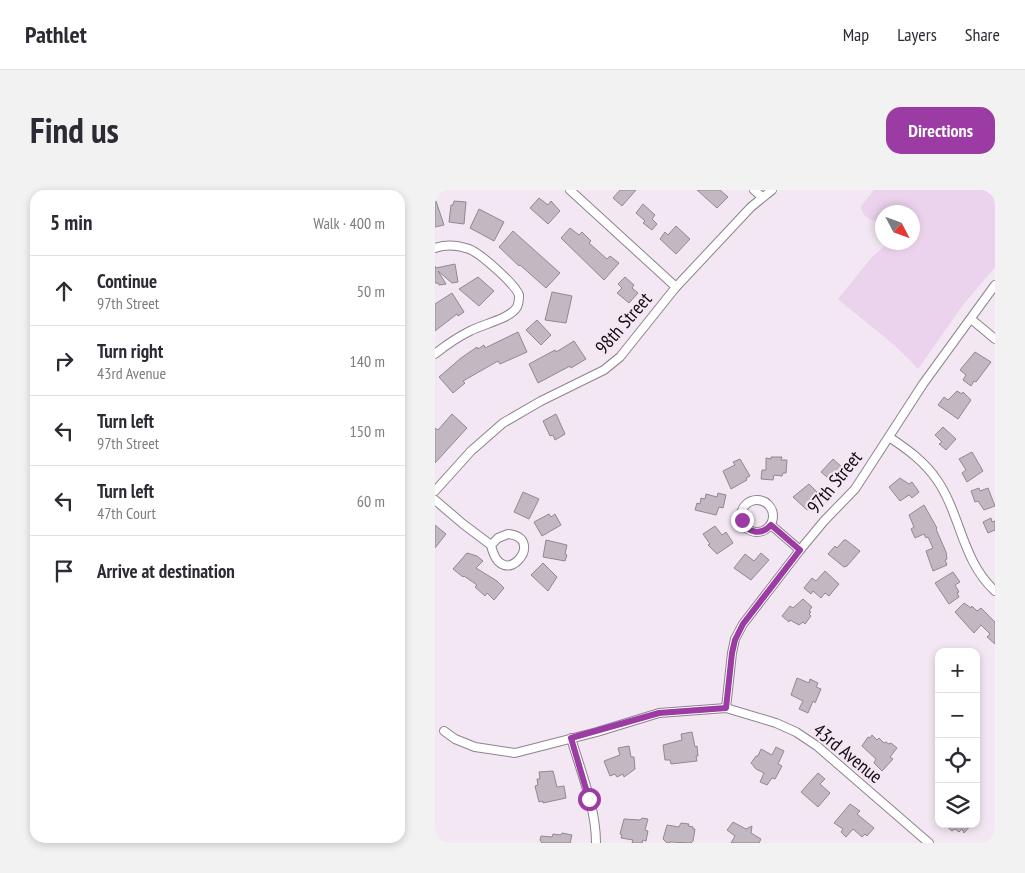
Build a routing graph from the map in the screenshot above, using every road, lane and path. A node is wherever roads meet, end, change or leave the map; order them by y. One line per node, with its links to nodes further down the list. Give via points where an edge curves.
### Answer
1 (570, 190): 7 (street)
2 (755, 190): 4 (street)
3 (771, 190): 4 (street, 98th Street)
4 (762, 197): 7 (street, 98th Street)
5 (435, 248): 10 (street, via 449,245 475,252 505,278 519,297 512,313 460,336)
6 (995, 285): 8 (street, 97th Street)
7 (677, 287): 12 (street, 98th Street, via 620,357 603,370 503,423 471,451)
8 (971, 319): 9 (street); 11 (street, 97th Street)
9 (995, 338)
10 (435, 354)
11 (889, 437): 16 (street, 97th Street, via 855,489); 17 (street, via 914,454 938,480 972,560)
12 (435, 491)
13 (435, 500): 15 (street)
14 (771, 525): 14 (street, via 772,510 765,502 750,502 743,509 742,520 747,528 762,532); 16 (street)
15 (491, 545): 15 (street, via 502,564 517,562 523,554 523,544 513,534 503,535)
16 (800, 550): 18 (street, 97th Street, via 743,624 735,640)
17 (995, 591)
18 (726, 708): 20 (street, 43rd Avenue, via 659,713); 22 (street, 43rd Avenue, via 796,732 817,746)
19 (444, 731): 20 (street, 43rd Avenue, via 475,748 515,752)
20 (571, 738): 21 (street, via 589,799)
21 (596, 843)
22 (929, 843)

